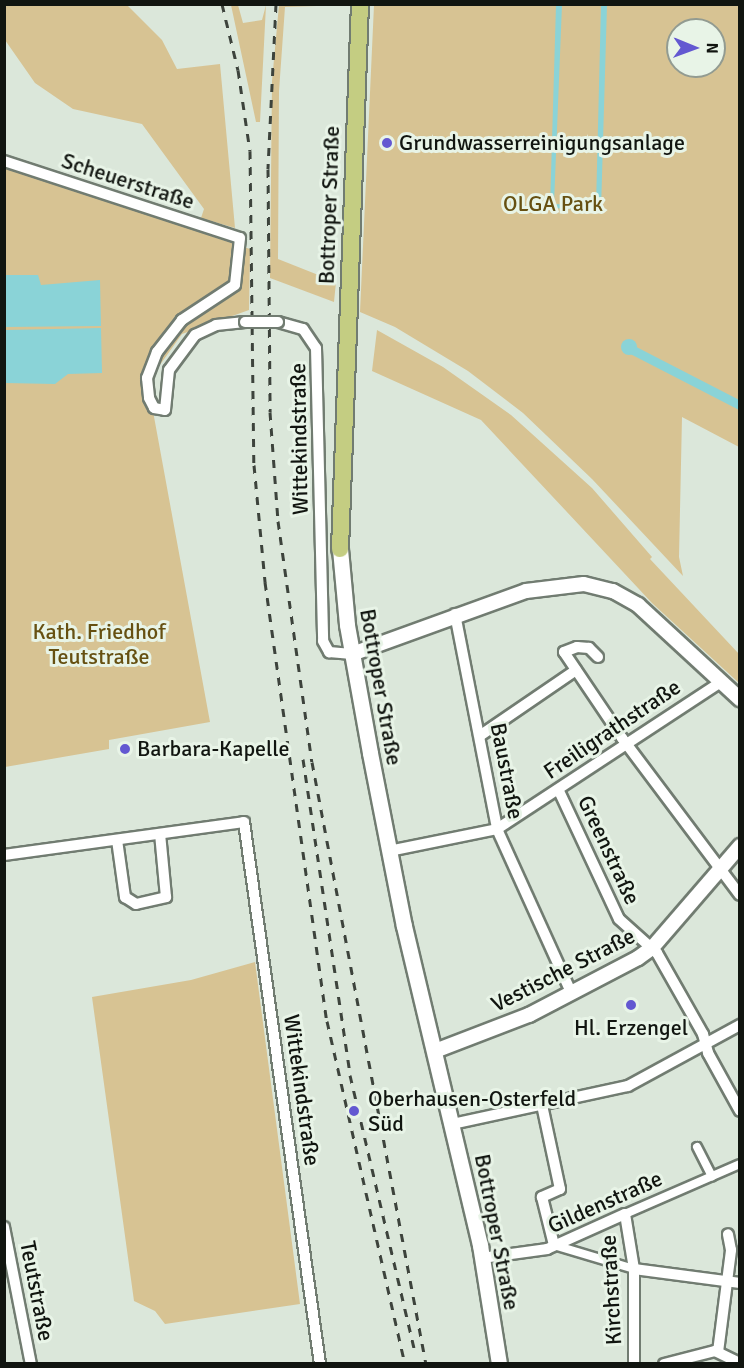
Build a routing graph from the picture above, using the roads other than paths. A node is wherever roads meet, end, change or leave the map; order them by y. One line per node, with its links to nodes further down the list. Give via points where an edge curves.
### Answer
1 (360, 4): 4 (main road, Bottroper Straße)
2 (4, 161): 3 (street, Scheuerstraße, via 240,238 235,285 182,320 149,370 150,404)
3 (165, 410): 6 (street, Wittekindstraße, bridge, via 169,370 184,346 207,328 278,322 303,329 316,348 323,641 329,652)
4 (340, 549): 6 (main road, Bottroper Straße)
5 (455, 614): 6 (street); 9 (street, via 543,587 600,587 638,605); 11 (street, Baustraße)
6 (352, 654): 18 (main road, Bottroper Straße)
7 (598, 657): 8 (street, via 589,648 577,646 564,651)
8 (576, 670): 11 (street); 12 (street)
9 (722, 681): 10 (street); 12 (street, Freiligrathstraße, via 633,738)
10 (740, 699)
11 (481, 735): 14 (street, Baustraße)
12 (629, 745): 13 (street, Freiligrathstraße); 20 (street)
13 (559, 790): 14 (street, Freiligrathstraße); 22 (street, Greenstraße, via 619,919)
14 (497, 829): 18 (street, Freiligrathstraße); 23 (street, Baustraße)
15 (160, 834): 16 (street); 16 (street, via 166,897 144,903 131,903 125,897); 45 (street, Wittekindstraße, via 244,822)
16 (117, 840): 19 (street)
17 (740, 846): 20 (street, Vestische Straße)
18 (389, 851): 26 (main road, Bottroper Straße)
19 (4, 855)
20 (719, 869): 21 (street); 22 (street, Vestische Straße)
21 (740, 895)
22 (652, 948): 23 (street, Vestische Straße); 25 (street, Greenstraße)
23 (572, 994): 26 (street, Vestische Straße, via 529,1016)
24 (740, 1024): 25 (street)
25 (706, 1045): 27 (street, via 622,1088); 28 (street, Greenstraße)
26 (435, 1051): 29 (main road, Bottroper Straße)
27 (543, 1105): 29 (street); 36 (street, via 560,1189 542,1197)
28 (740, 1111)
29 (452, 1124): 37 (main road, Bottroper Straße)
30 (697, 1148): 32 (street)
31 (740, 1164): 32 (street, Gildenstraße)
32 (712, 1176): 33 (street, Gildenstraße)
33 (625, 1214): 36 (street, Gildenstraße); 38 (street, Kirchstraße)
34 (4, 1227): 44 (street, Teutstraße)
35 (728, 1234): 39 (street)
36 (554, 1245): 37 (street, Gildenstraße, via 506,1258); 38 (street)
37 (482, 1258): 46 (main road, Bottroper Straße)
38 (634, 1269): 39 (street); 47 (street, Kirchstraße)
39 (728, 1282): 40 (street); 41 (street)
40 (740, 1283)
41 (718, 1352): 42 (street); 43 (street)
42 (685, 1361): 48 (street)
43 (740, 1363)
44 (32, 1364)
45 (320, 1364)
46 (499, 1364)
47 (634, 1364)
48 (664, 1364)

